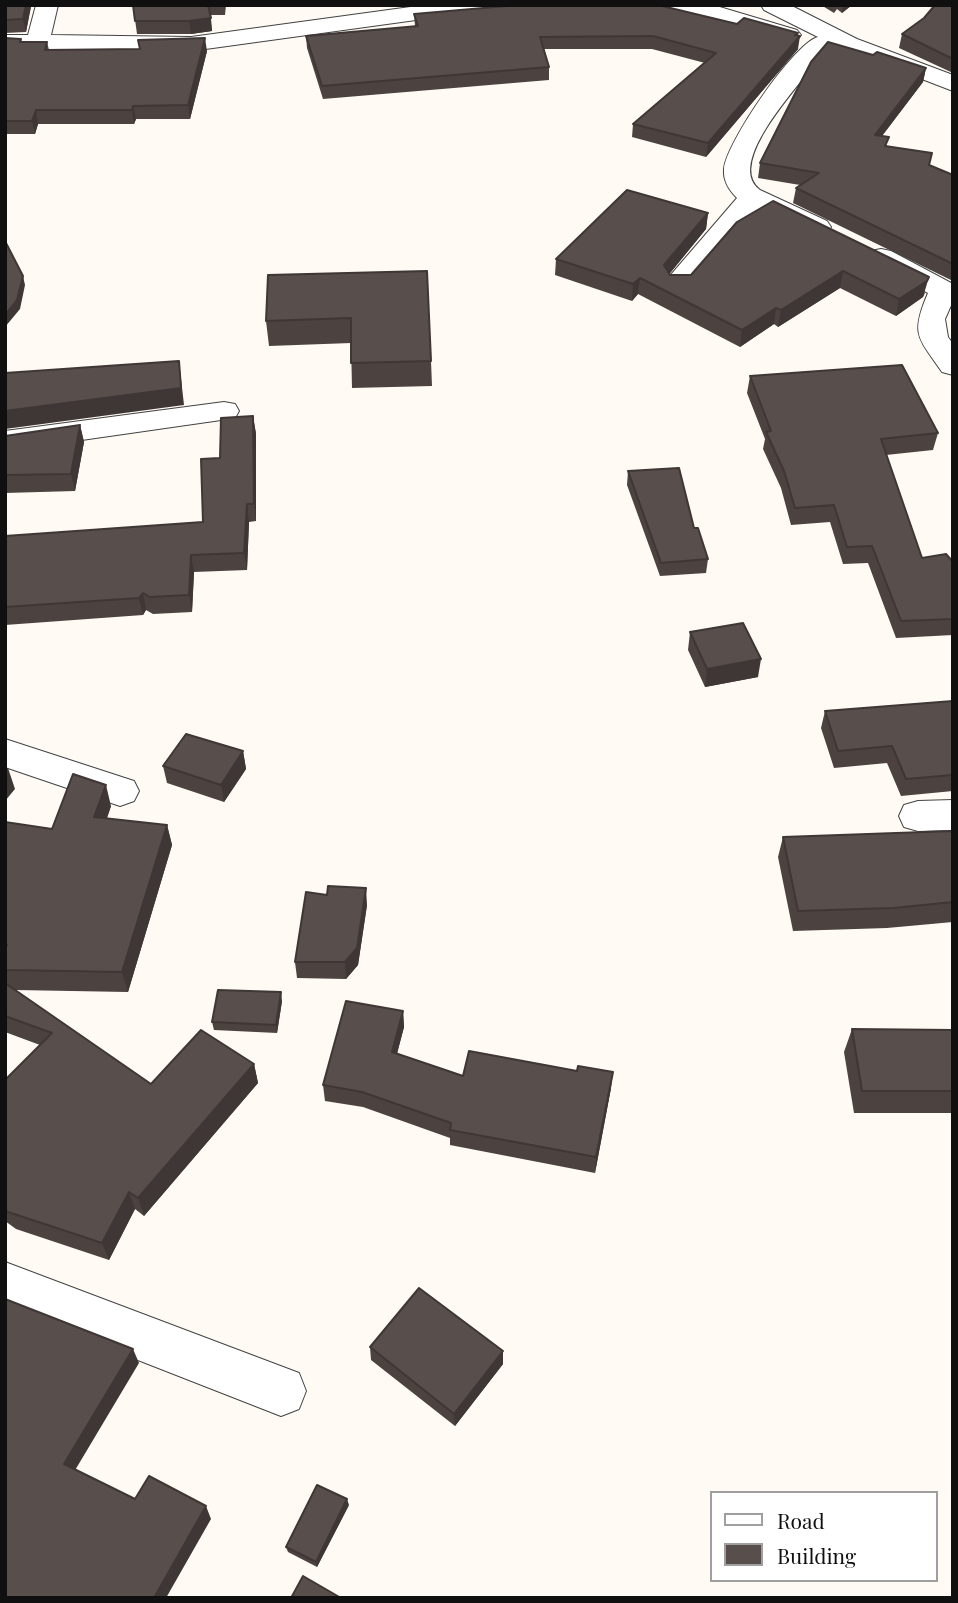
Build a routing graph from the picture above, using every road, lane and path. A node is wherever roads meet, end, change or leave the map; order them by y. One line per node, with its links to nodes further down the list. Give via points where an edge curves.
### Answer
1 (47, 5): 6 (street)
2 (474, 5): 6 (street, via 191,44)
3 (772, 5): 8 (street)
4 (692, 6): 7 (street)
5 (5, 42): 6 (street)
6 (38, 42)
7 (819, 44): 8 (street); 10 (street, via 744,140 736,170 740,186)
8 (849, 44): 9 (street)
9 (953, 84)
10 (752, 196): 11 (street); 12 (street, via 943,290 931,319 933,337)
11 (679, 284)
12 (953, 366)
13 (224, 411): 14 (street)
14 (5, 442)
15 (5, 753): 16 (street)
16 (120, 791)
17 (5, 1285): 18 (street)
18 (281, 1391)

